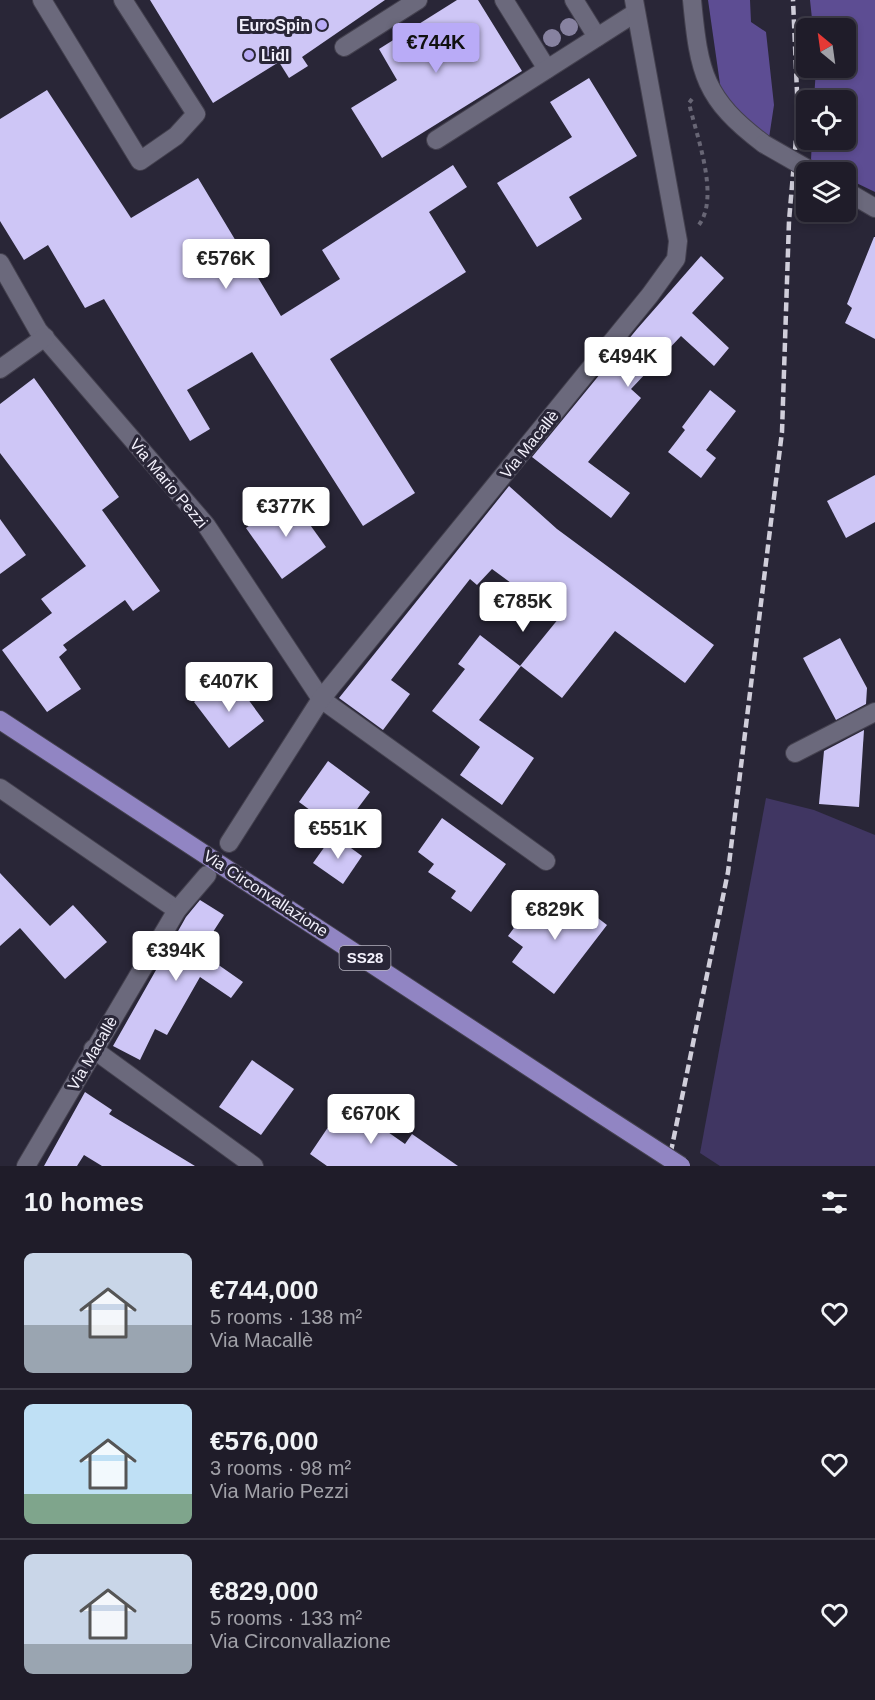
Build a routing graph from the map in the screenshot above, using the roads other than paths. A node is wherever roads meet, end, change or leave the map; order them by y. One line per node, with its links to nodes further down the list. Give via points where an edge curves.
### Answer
1 (42, 0): 2 (street, via 140,161 176,136 196,114)
2 (123, 0)
3 (418, 0): 9 (street)
4 (504, 0): 10 (street)
5 (574, 0): 8 (street)
6 (692, 0): 12 (street, bridge, via 709,88 728,116)
7 (634, 6): 8 (street); 18 (street, Via Macallè, via 678,241 676,260)
8 (597, 37): 10 (street)
9 (344, 47)
10 (547, 69): 11 (street)
11 (436, 140)
12 (796, 162)
13 (856, 197): 14 (street)
14 (875, 208)
15 (0, 263): 16 (street, Via Mario Pezzi)
16 (45, 337): 17 (street); 18 (street, Via Mario Pezzi, via 206,525)
17 (0, 369)
18 (321, 699): 23 (street, Via Macallè); 24 (street)
19 (875, 712): 21 (street)
20 (0, 720): 30 (main road, Via Circonvallazione / SS28, bridge)
21 (795, 753)
22 (0, 788): 26 (street)
23 (229, 843)
24 (546, 861)
25 (207, 874): 26 (street, Via Macallè)
26 (177, 910): 27 (street, Via Macallè)
27 (93, 1049): 28 (street, Via Macallè); 29 (street)
28 (26, 1166)
29 (254, 1166)
30 (681, 1166)

